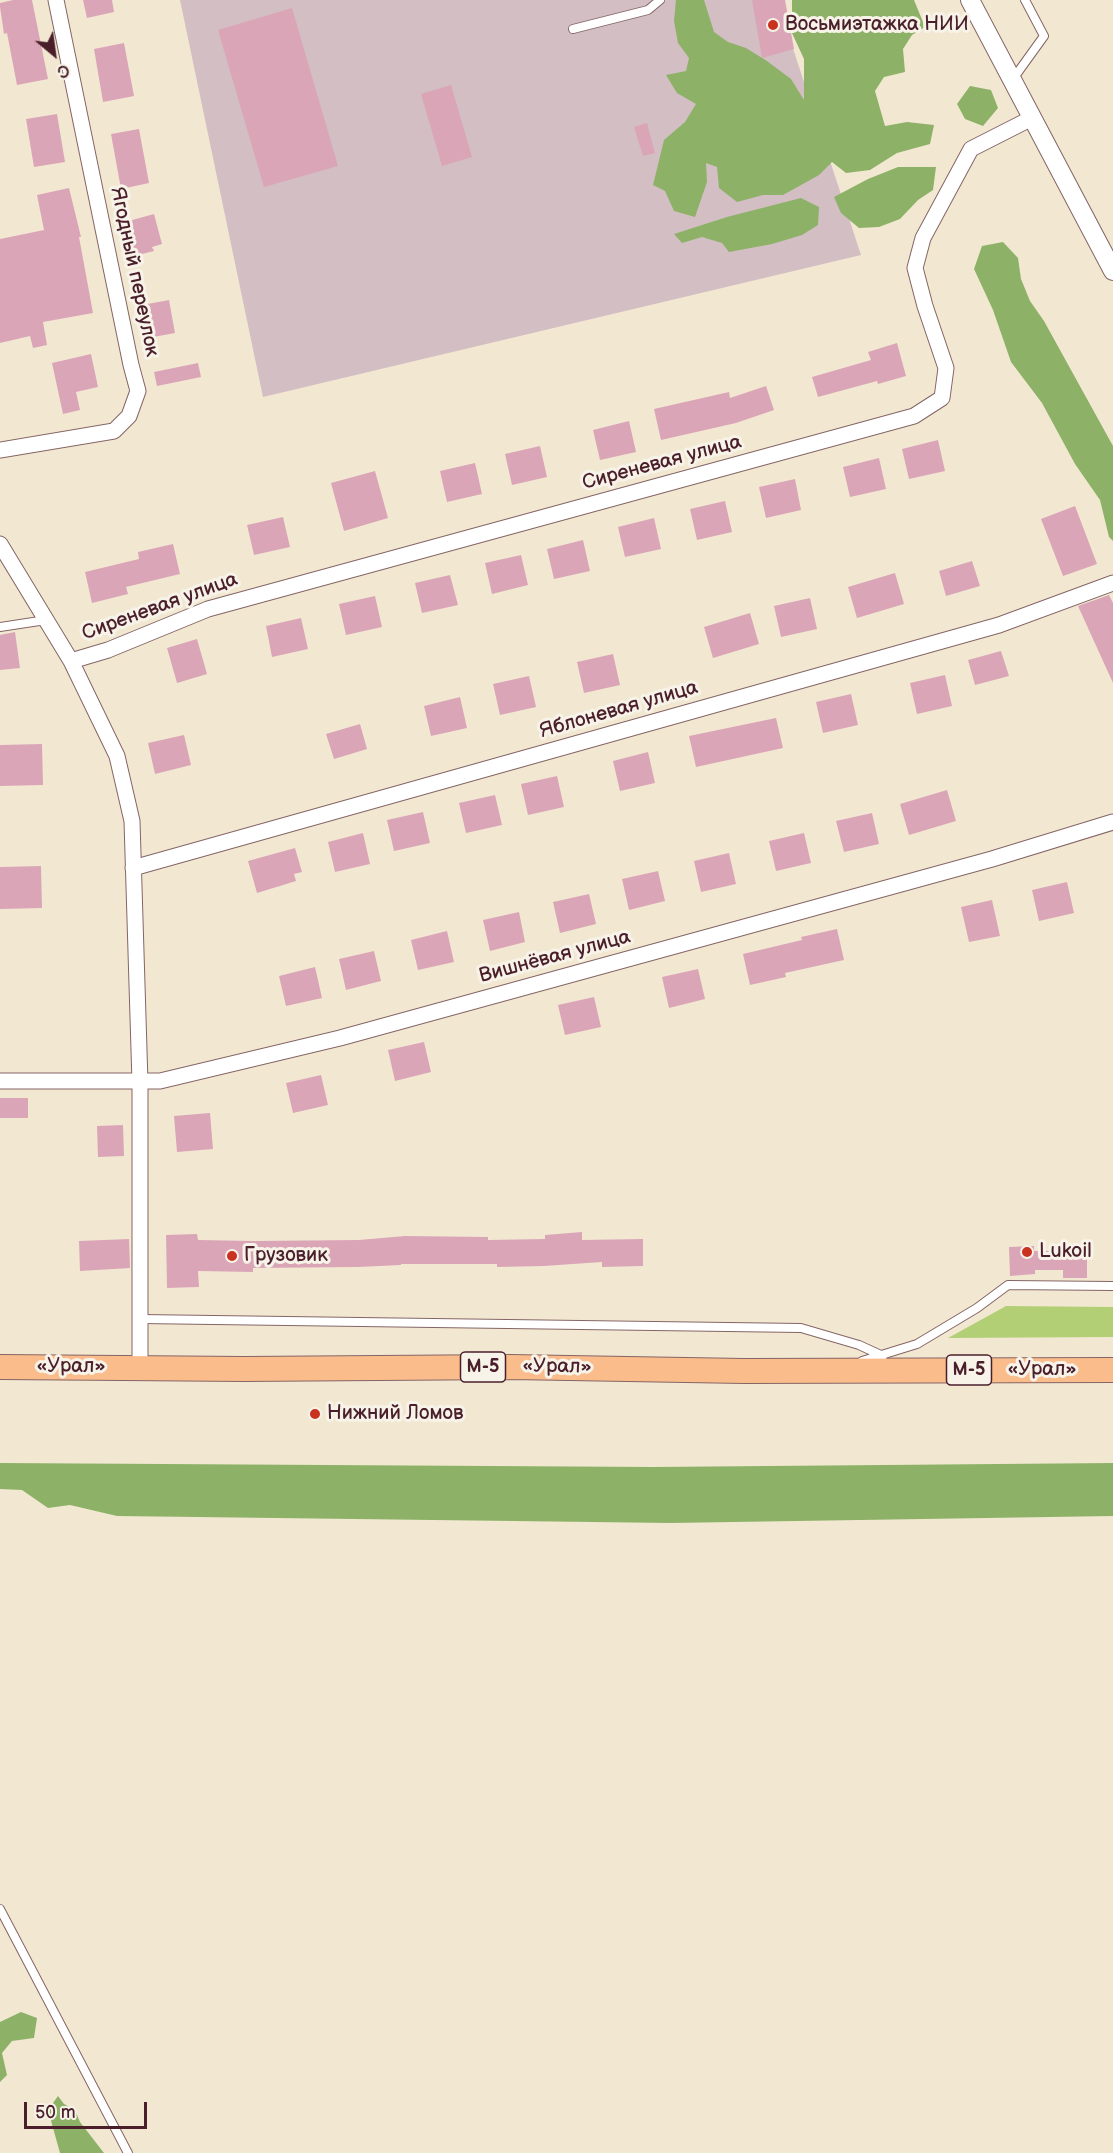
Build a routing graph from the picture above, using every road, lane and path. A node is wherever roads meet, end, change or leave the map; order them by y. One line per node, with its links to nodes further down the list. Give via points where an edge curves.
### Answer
1 (57, 0): 9 (street, Ягодный переулок, via 138,391 129,416 114,431)
2 (660, 0): 5 (lane, via 648,10)
3 (970, 0): 6 (street)
4 (1025, 0): 6 (lane, via 1044,36)
5 (573, 29)
6 (1012, 81): 7 (street)
7 (1032, 118): 8 (street); 14 (street, Сиреневая улица, via 971,149 923,238 915,268 946,368 942,398 914,416 208,609)
8 (1113, 271)
9 (0, 450)
10 (0, 544): 12 (street)
11 (1113, 583): 16 (street, Яблоневая улица, via 999,625)
12 (46, 620): 13 (lane); 14 (street)
13 (0, 627)
14 (71, 661): 16 (street, via 117,756 132,821)
15 (1113, 822): 18 (street, Вишнёвая улица, via 992,859 351,1035)
16 (133, 868): 18 (street)
17 (0, 1081): 18 (street, Вишнёвая улица)
18 (140, 1083): 20 (street)
19 (1113, 1286): 21 (lane, via 1008,1285 917,1344)
20 (140, 1318): 21 (lane, via 801,1328); 23 (street)
21 (883, 1356): 24 (lane)
22 (0, 1367): 23 (highway, «Урал» / М-5)
23 (140, 1367): 24 (highway, «Урал» / М-5)
24 (825, 1370): 25 (highway, «Урал» / М-5)
25 (1113, 1370)
26 (0, 1909): 27 (lane)
27 (128, 2153)

